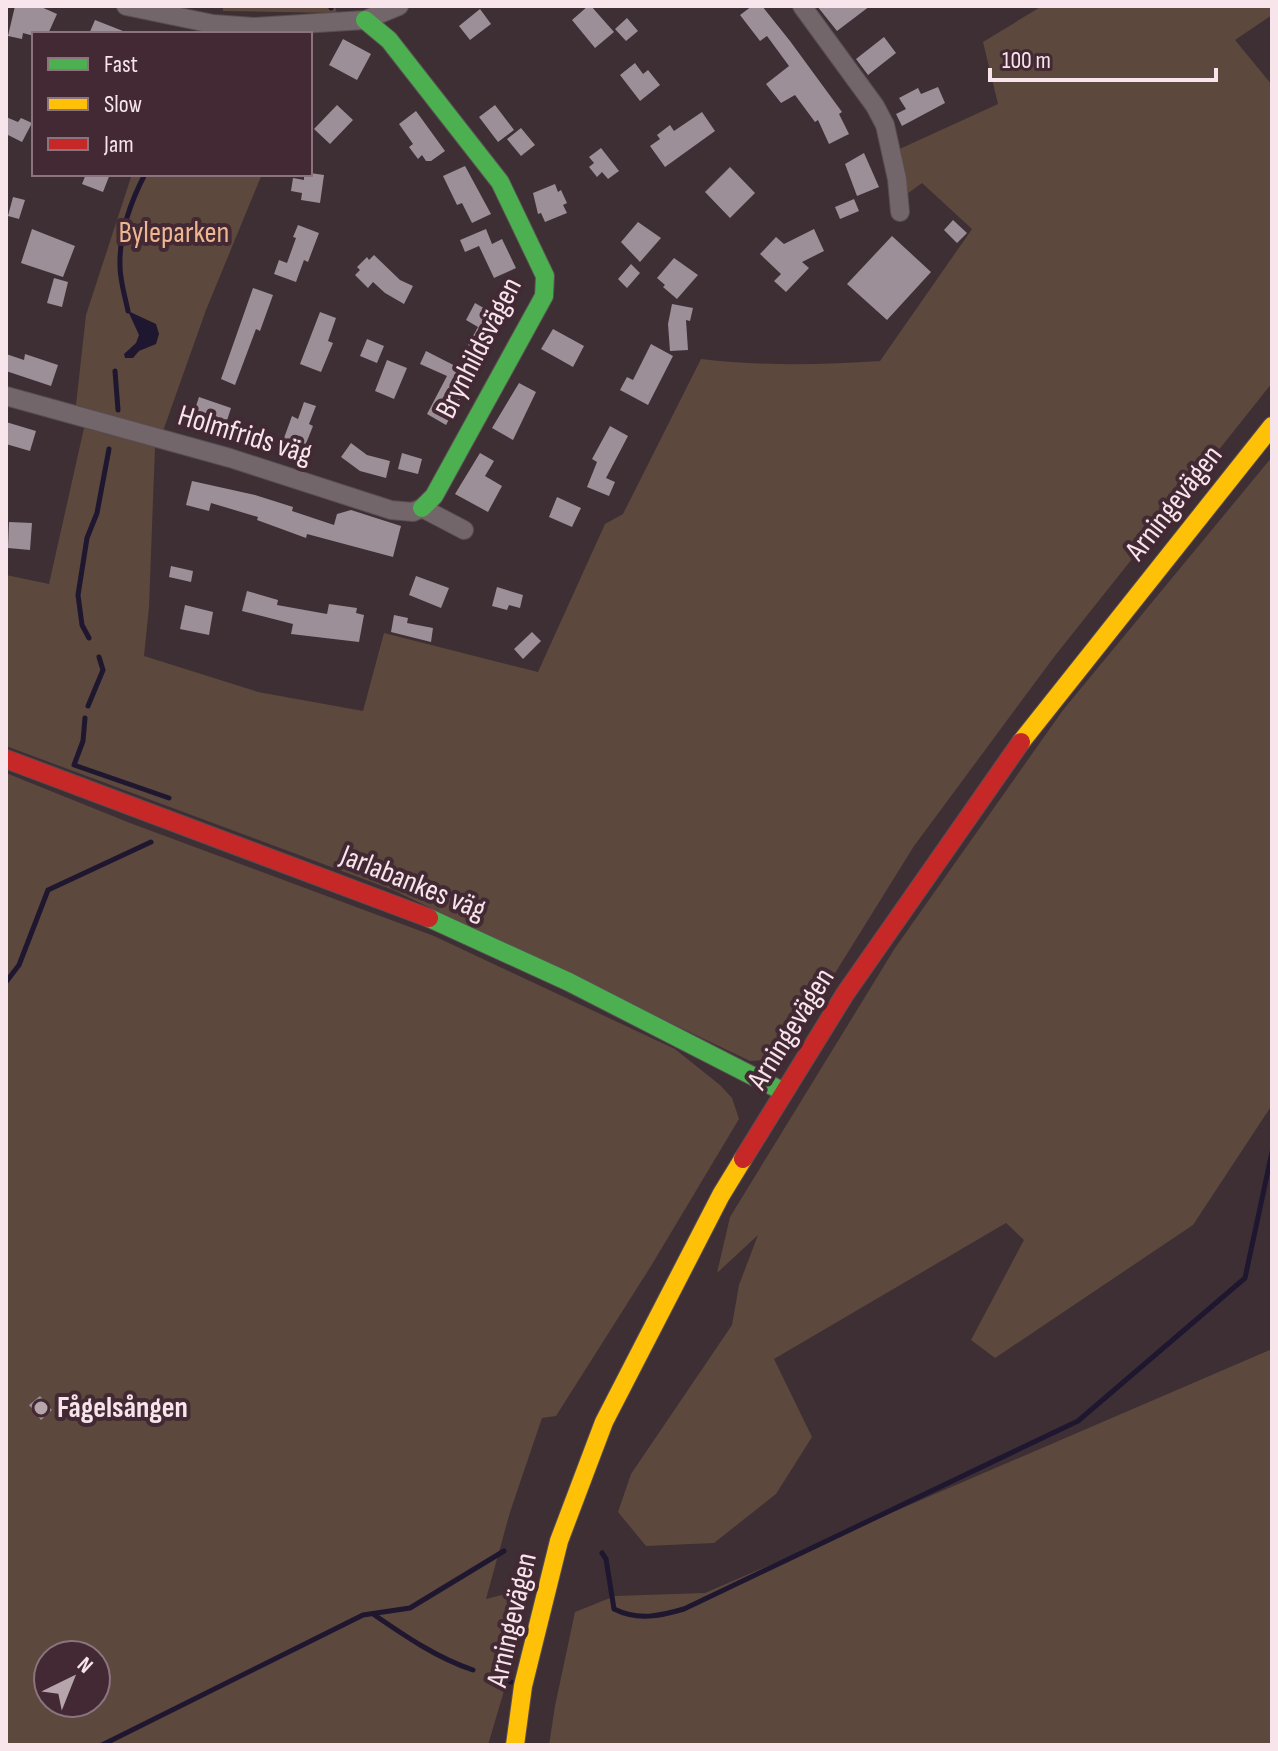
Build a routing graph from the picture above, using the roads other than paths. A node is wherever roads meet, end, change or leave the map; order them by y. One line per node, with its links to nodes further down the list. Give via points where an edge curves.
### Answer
1 (126, 6): 4 (street, via 254,27)
2 (399, 6): 4 (street)
3 (802, 6): 5 (street, via 885,125)
4 (365, 20): 8 (main road, Brynhildsvägen, via 389,40 500,182 545,276 544,296 434,496)
5 (900, 212)
6 (6, 396): 8 (street, Holmfrids väg, via 230,458 391,510)
7 (1272, 426): 11 (main road, Arningevägen, via 1011,754)
8 (422, 508): 9 (street, Holmfrids väg)
9 (464, 530)
10 (6, 759): 11 (main road, Jarlabankes väg, via 406,907 569,982)
11 (784, 1092): 12 (main road, Arningevägen, via 721,1195 604,1422 559,1541 523,1686)
12 (515, 1745)

